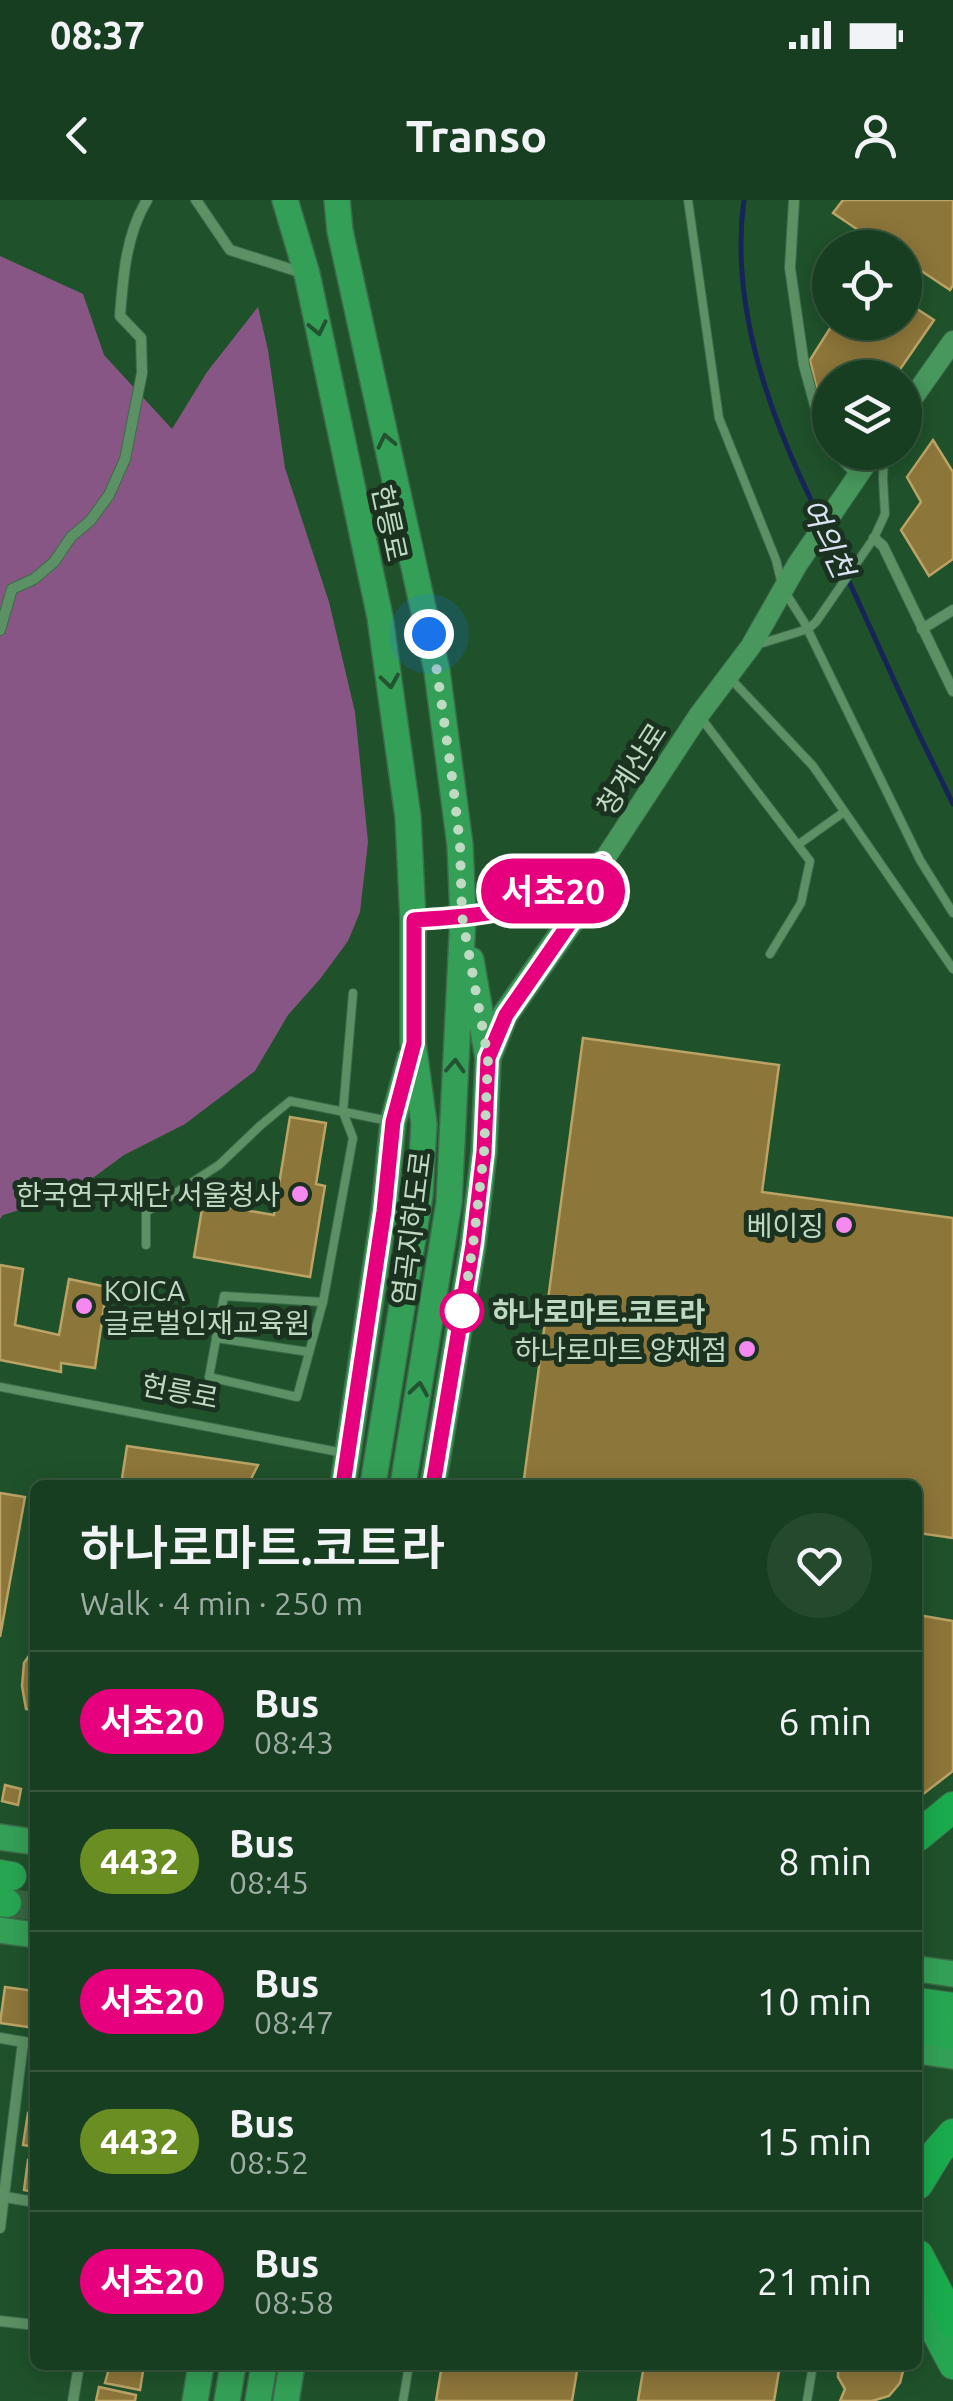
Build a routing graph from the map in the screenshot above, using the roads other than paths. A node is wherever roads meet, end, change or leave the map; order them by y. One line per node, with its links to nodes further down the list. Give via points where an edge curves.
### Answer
1 (147, 200): 22 (street, via 126,260 120,316 141,338 142,373 125,459 90,521 54,562 12,589)
2 (196, 200): 9 (street, via 230,250)
3 (285, 200): 9 (main road, 헌릉로)
4 (326, 200): 8 (lane)
5 (338, 200): 8 (main road, 헌릉로)
6 (688, 200): 18 (lane, via 719,418)
7 (794, 200): 12 (street, via 790,268)
8 (340, 231): 31 (main road, 헌릉로, one-way to 8, via 460,845 437,671)
9 (307, 274): 32 (main road, 헌릉로, one-way to 32, via 380,618 408,817)
10 (953, 341): 11 (main road)
11 (922, 386)
12 (812, 394)
13 (845, 470): 16 (street)
14 (862, 470): 16 (main road, 청계산로)
15 (883, 470): 17 (lane, via 885,514)
16 (853, 483): 18 (main road, 청계산로)
17 (874, 538): 20 (lane); 21 (street)
18 (784, 589): 20 (lane); 23 (main road, 청계산로)
19 (953, 610): 21 (street)
20 (808, 629): 23 (lane); 30 (lane)
21 (922, 629): 25 (street)
22 (0, 630)
23 (751, 646): 24 (main road, 청계산로)
24 (728, 676): 26 (main road, 청계산로); 27 (lane, via 812,766)
25 (953, 690)
26 (698, 715): 28 (lane); 29 (main road, 청계산로)
27 (844, 812): 28 (lane); 34 (lane)
28 (799, 844): 33 (lane, via 810,862 801,903)
29 (602, 862): 31 (main road, 청계산로, via 512,908); 37 (main road, via 576,914 506,1015)
30 (953, 914)
31 (462, 916): 32 (main road, 청계산로); 37 (main road); 48 (main road, 염곡지하도로, one-way to 31, via 449,1203)
32 (414, 920): 36 (main road, 헌릉로)
33 (770, 954)
34 (953, 969)
35 (353, 993): 38 (lane)
36 (414, 1043): 39 (main road); 47 (main road, 염곡지하도로, via 424,1124 420,1195)
37 (488, 1058): 49 (main road, via 473,1245)
38 (343, 1112): 39 (lane); 40 (lane, via 290,1101 220,1165 146,1212); 41 (lane, via 352,1138)
39 (393, 1122): 45 (main road)
40 (146, 1245)
41 (323, 1302): 42 (lane, via 224,1296); 43 (lane)
42 (216, 1338): 43 (lane); 43 (lane, via 209,1377 297,1398)
43 (309, 1352)
44 (0, 1386): 45 (lane, 헌릉로)
45 (349, 1454): 46 (main road)
46 (345, 1480)
47 (374, 1480)
48 (404, 1480)
49 (434, 1480)
50 (953, 1807): 51 (highway)
51 (922, 1833)
52 (0, 1837): 53 (main road)
53 (30, 1841)
54 (4, 1897): 55 (main road)
55 (30, 1929)
56 (922, 1969): 57 (main road)
57 (953, 1974)
58 (922, 2003): 59 (highway)
59 (953, 2007)
60 (922, 2030): 61 (highway)
61 (953, 2035)
62 (0, 2038): 63 (street)
63 (29, 2042): 68 (street)
64 (922, 2052): 65 (main road)
65 (953, 2056)
66 (953, 2134): 67 (highway)
67 (922, 2177)
68 (4, 2197): 69 (street); 70 (street)
69 (30, 2201)
70 (0, 2228)
71 (922, 2263): 74 (highway)
72 (922, 2307): 76 (highway)
73 (0, 2320): 75 (street)
74 (953, 2322)
75 (30, 2325)
76 (953, 2365)
77 (78, 2370): 84 (street)
78 (200, 2370): 85 (main road)
79 (232, 2370): 86 (main road)
80 (263, 2370): 87 (main road)
81 (291, 2370): 88 (main road)
82 (408, 2370): 89 (lane)
83 (813, 2370): 90 (lane)
84 (73, 2401)
85 (196, 2401)
86 (226, 2401)
87 (258, 2401)
88 (286, 2401)
89 (403, 2401)
90 (808, 2401)

